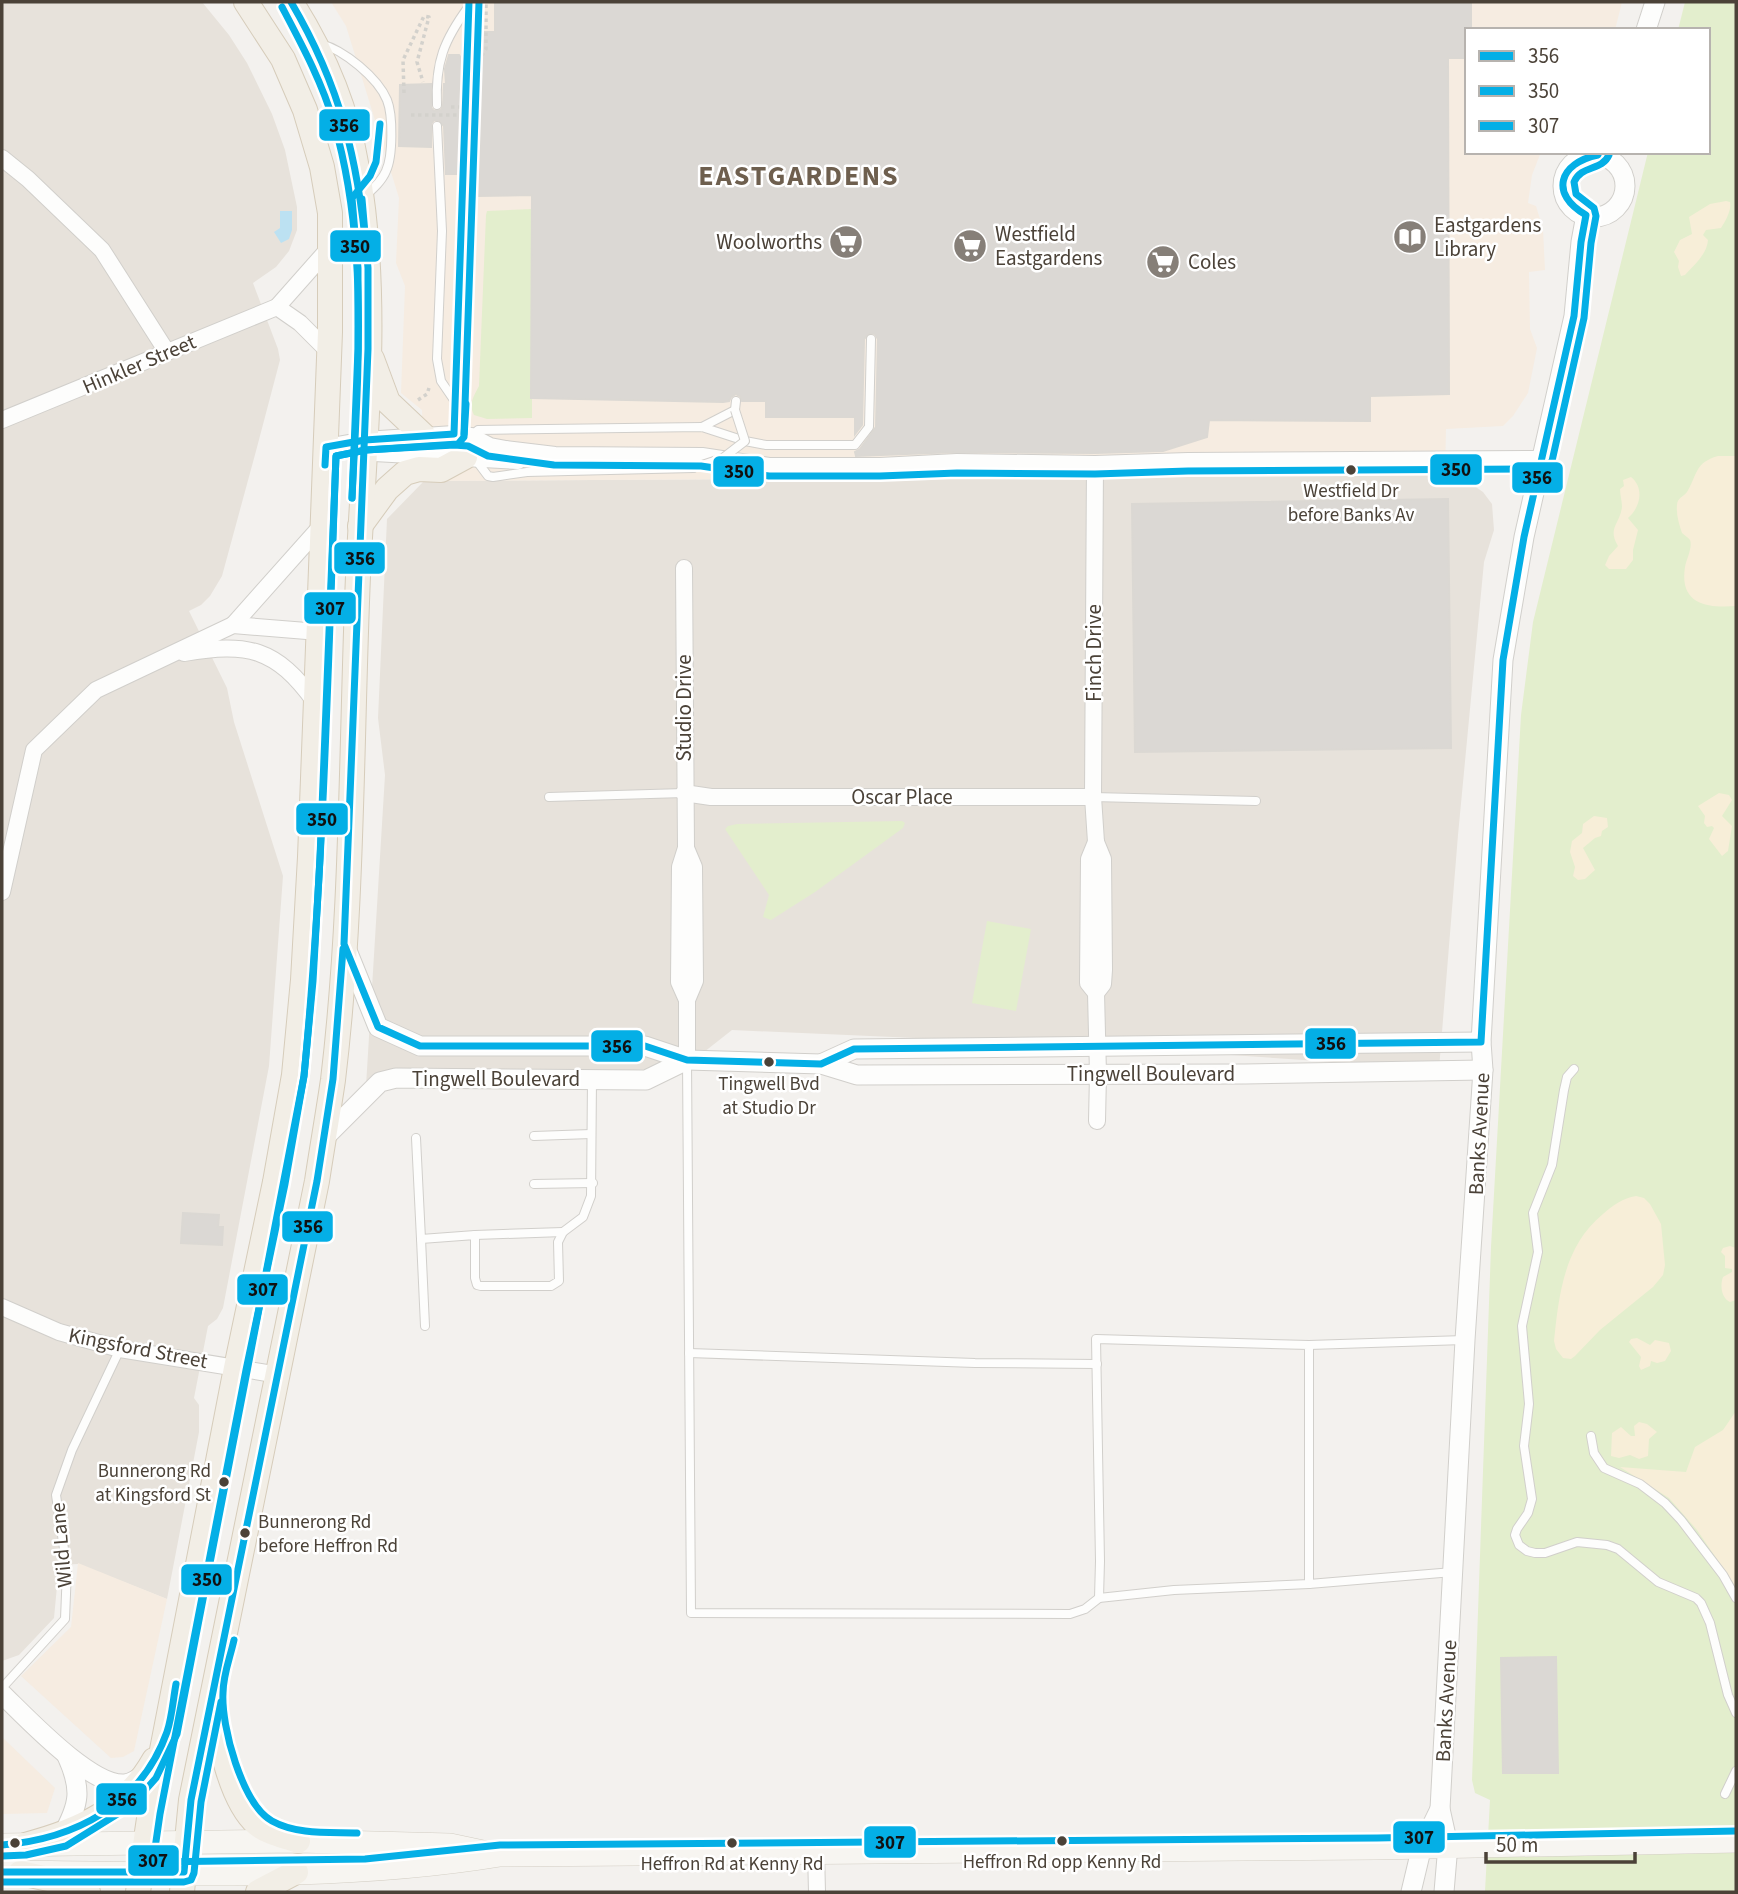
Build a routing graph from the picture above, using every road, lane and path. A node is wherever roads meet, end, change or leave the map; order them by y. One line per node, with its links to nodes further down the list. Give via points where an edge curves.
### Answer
1 (246, 2): 21 (main road, via 283,59 305,110 327,187)
2 (291, 2): 7 (main road)
3 (486, 2): 12 (path, via 486,50 476,64 475,107)
4 (1655, 2): 6 (street)
5 (469, 4): 8 (lane); 11 (lane, via 440,57)
6 (1647, 28)
7 (315, 43): 19 (main road, via 349,133); 19 (lane, via 352,60 382,91 390,107 389,162 380,181)
8 (466, 55)
9 (424, 85): 10 (path, via 417,62 429,17 424,16 403,60)
10 (404, 93)
11 (437, 104)
12 (465, 107)
13 (404, 115): 14 (path, bridge, via 475,115 473,125 472,117)
14 (465, 117)
15 (437, 126): 27 (lane, via 442,230 438,370)
16 (1599, 154): 20 (street, via 1574,162 1563,184 1570,206); 20 (street, via 1620,169 1625,187 1612,211)
17 (2, 159): 25 (street, via 102,250)
18 (464, 174): 27 (lane)
19 (362, 199): 24 (main road)
20 (1586, 215): 36 (street, Banks Avenue, via 1574,316)
21 (332, 245): 22 (street, Hinkler Street); 26 (main road)
22 (277, 307): 25 (street, Hinkler Street); 26 (street)
23 (871, 339): 32 (lane, via 869,427 855,445)
24 (368, 349): 31 (main road, via 388,402); 34 (main road)
25 (167, 352): 28 (street, Hinkler Street)
26 (329, 352): 33 (main road)
27 (456, 403): 30 (lane)
28 (2, 420)
29 (702, 427): 32 (lane); 32 (lane, bridge, via 736,405); 35 (lane, via 478,430)
30 (454, 434): 31 (street); 35 (street)
31 (424, 436): 34 (street)
32 (745, 441): 35 (lane, bridge, via 723,458 693,468 493,477)
33 (326, 447): 34 (street); 38 (main road)
34 (364, 447): 35 (street); 39 (main road)
35 (470, 450): 37 (street, via 518,461 555,455 702,456 779,466); 39 (main road, via 441,470 405,473)
36 (1542, 459): 37 (street); 51 (street, Banks Avenue, via 1503,660)
37 (1095, 464): 47 (street, Finch Drive)
38 (322, 525): 41 (street); 42 (main road)
39 (360, 526): 50 (main road)
40 (684, 568): 45 (street, Studio Drive)
41 (233, 625): 42 (street); 43 (street)
42 (319, 632): 44 (main road)
43 (164, 657): 44 (street, via 232,648 259,651 300,680); 49 (street, via 96,690 34,750)
44 (317, 704): 76 (main road, via 294,1075)
45 (684, 793): 46 (lane, Oscar Place); 47 (street, Oscar Place, via 711,797); 53 (street, Studio Drive, via 686,848 694,867 695,981 687,1000)
46 (549, 797)
47 (1093, 797): 48 (lane, Oscar Place); 52 (street, Finch Drive, via 1096,842 1103,859 1104,970 1103,984 1096,993)
48 (1256, 801)
49 (2, 891)
50 (344, 944): 53 (street, Tingwell Boulevard, via 378,1027 420,1046 645,1046); 62 (main road)
51 (1482, 1042): 52 (street, Tingwell Boulevard); 56 (street, Banks Avenue)
52 (1097, 1046): 54 (street, Tingwell Boulevard, via 854,1049); 57 (street, Finch Drive)
53 (687, 1060): 54 (street, Tingwell Boulevard); 58 (street, Tingwell Boulevard, via 646,1080); 74 (lane)
54 (821, 1064): 57 (street, Tingwell Boulevard, via 857,1075)
55 (1574, 1069): 86 (lane, via 1564,1090 1552,1165 1533,1213 1538,1252 1522,1326 1529,1404 1524,1446 1532,1499 1515,1535 1520,1545 1535,1553 1577,1542 1607,1545 1658,1582 1696,1598 1710,1623)
56 (1483, 1070): 57 (street, Tingwell Boulevard); 71 (street, Banks Avenue)
57 (1098, 1073): 59 (street, Finch Drive)
58 (592, 1079): 60 (lane); 62 (street, Tingwell Boulevard, via 388,1080 365,1094)
59 (1097, 1121)
60 (591, 1134): 61 (lane); 64 (lane)
61 (534, 1136)
62 (324, 1138): 77 (main road)
63 (416, 1138): 68 (lane)
64 (593, 1183): 65 (lane); 66 (lane, via 583,1217)
65 (534, 1184)
66 (563, 1232): 67 (lane); 67 (lane, via 558,1241 559,1281 541,1287 477,1285)
67 (475, 1235): 68 (lane)
68 (421, 1239): 70 (lane)
69 (2, 1307): 73 (street, Kingsford Street, via 59,1332)
70 (425, 1326)
71 (1465, 1340): 72 (lane); 79 (street, Banks Avenue)
72 (1309, 1345): 75 (lane, via 1096,1339); 80 (lane)
73 (120, 1349): 76 (street, Kingsford Street); 83 (lane, Wild Lane, via 56,1495 67,1569 65,1619)
74 (689, 1353): 75 (lane); 81 (lane, via 691,1613 1070,1614)
75 (1097, 1364): 81 (lane)
76 (236, 1368): 77 (street, Kingsford Street); 87 (main road)
77 (279, 1375): 85 (main road)
78 (1591, 1436): 82 (lane, via 1604,1468 1640,1483 1665,1503 1696,1537)
79 (1452, 1572): 80 (lane); 92 (street, Banks Avenue)
80 (1309, 1584): 81 (lane)
81 (1098, 1598)
82 (1736, 1598)
83 (2, 1688)
84 (2, 1694): 88 (street)
85 (212, 1696): 94 (main road, via 225,1763 247,1812 264,1829); 96 (main road)
86 (1736, 1713)
87 (167, 1731): 90 (main road); 97 (main road)
88 (67, 1756): 90 (street, via 114,1783 135,1782); 93 (street, via 78,1793)
89 (1736, 1771): 91 (lane)
90 (147, 1772): 93 (main road, via 127,1797)
91 (1724, 1794)
92 (1440, 1810): 99 (street, Banks Avenue); 100 (street, Banks Avenue)
93 (62, 1836): 98 (main road)
94 (298, 1841): 96 (main road); 102 (main road, via 450,1845)
95 (1736, 1841): 99 (main road)
96 (187, 1843): 97 (main road); 106 (main road)
97 (146, 1844): 98 (main road); 105 (main road)
98 (13, 1845)
99 (1448, 1845): 100 (main road); 111 (street, Banks Avenue)
100 (1422, 1846): 101 (main road); 110 (street, Banks Avenue)
101 (816, 1852): 102 (main road); 109 (street)
102 (500, 1855): 104 (main road, via 450,1863)
103 (11, 1872): 105 (main road); 107 (main road, via 73,1884)
104 (296, 1872): 106 (main road); 108 (main road)
105 (140, 1882): 106 (main road)
106 (183, 1882)
107 (88, 1892)
108 (258, 1892)
109 (817, 1892)
110 (1411, 1892)
111 (1444, 1892)

